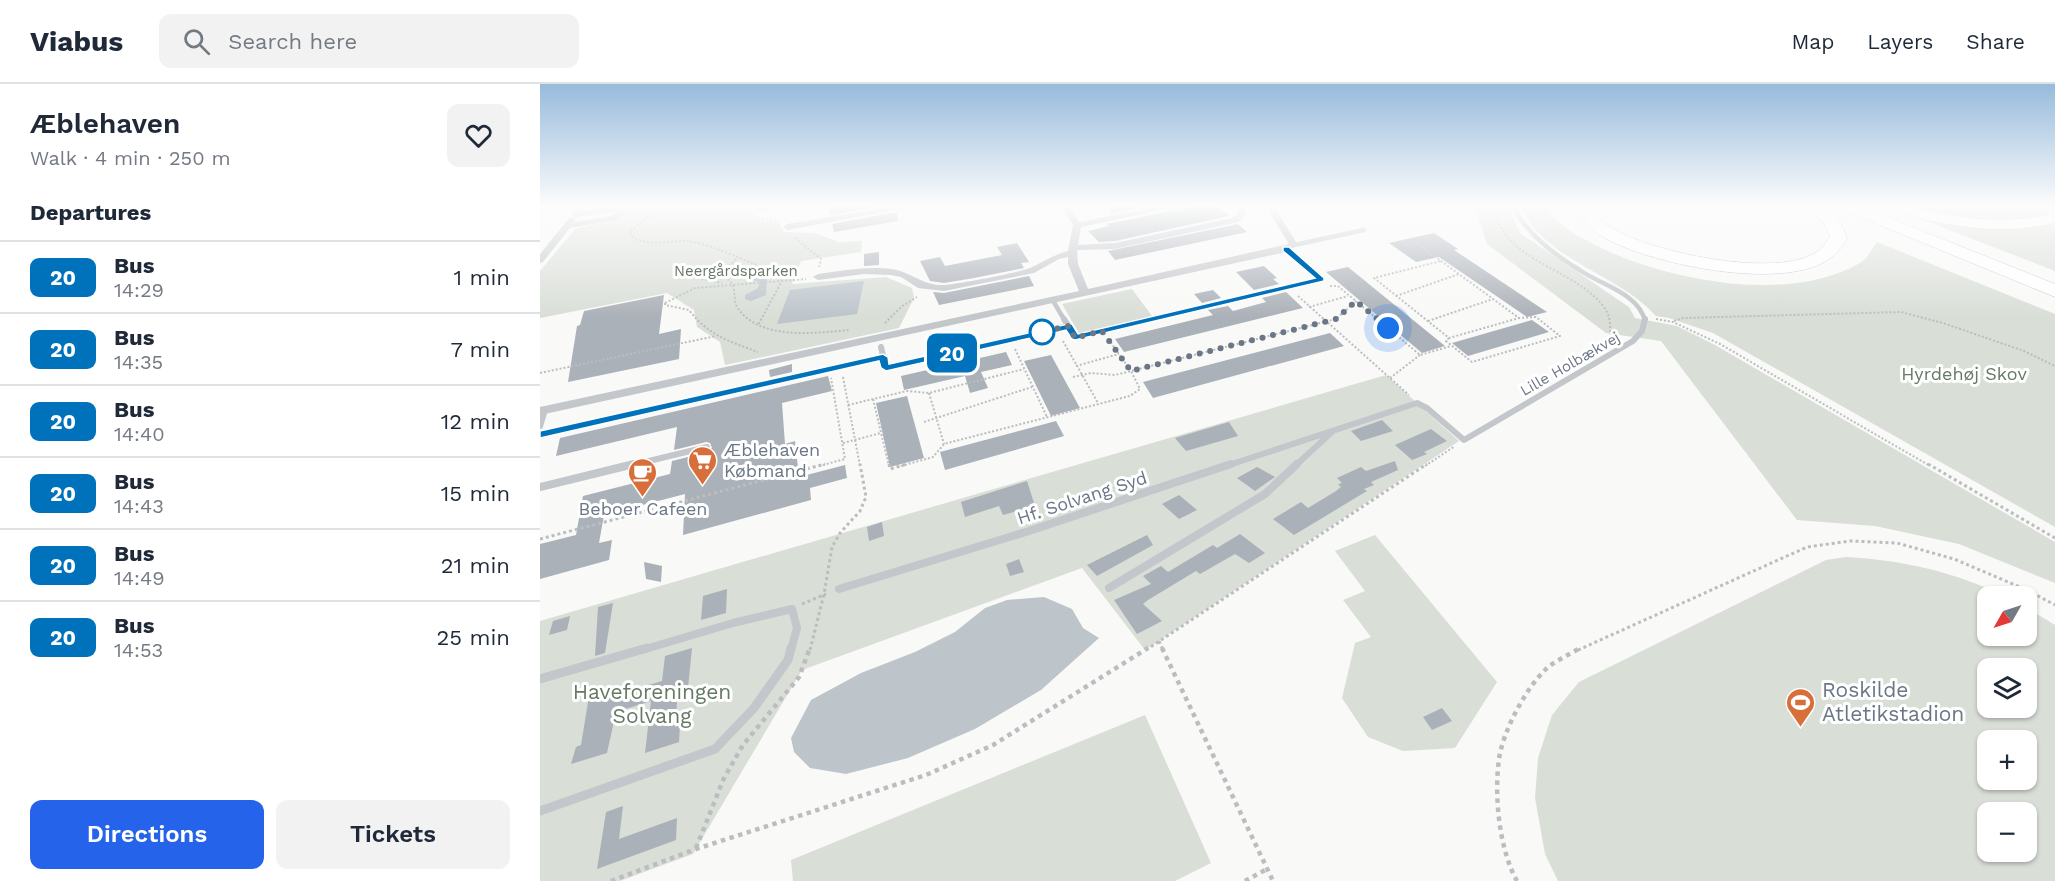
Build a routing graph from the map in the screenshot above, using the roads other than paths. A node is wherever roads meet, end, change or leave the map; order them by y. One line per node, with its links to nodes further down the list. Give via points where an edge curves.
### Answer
1 (555, 242): 13 (street)
2 (1074, 242): 12 (street)
3 (1133, 242): 12 (street)
4 (1288, 242): 11 (street)
5 (1311, 242): 11 (lane)
6 (1540, 242): 22 (lane, Lille Holbækvej, via 1629,298 1642,310 1644,330 1634,341 1464,440)
7 (1627, 242): 8 (highway, via 1693,262 1765,268 1811,261 1834,249)
8 (1837, 242)
9 (1935, 242): 17 (highway)
10 (1962, 242): 15 (highway)
11 (1290, 247): 16 (street); 19 (lane, via 1321,279 1075,338)
12 (1072, 250): 14 (street, via 1023,273 962,286 931,288 891,272); 16 (street)
13 (540, 260)
14 (818, 277)
15 (2055, 279)
16 (1084, 291): 18 (street)
17 (2055, 291)
18 (1052, 299): 19 (lane); 23 (street)
19 (1068, 326): 21 (lane, via 886,368)
20 (881, 347): 21 (lane)
21 (883, 357): 26 (lane)
22 (1417, 403): 25 (lane, Hf. Solvang Syd)
23 (542, 410): 24 (lane)
24 (540, 426)
25 (1333, 430): 29 (lane, Hf. Solvang Syd, via 1265,494); 30 (lane, Hf. Solvang Syd, via 1026,532)
26 (540, 435)
27 (707, 447): 28 (lane)
28 (540, 487)
29 (1109, 588)
30 (839, 589)
31 (540, 680): 32 (lane, via 792,609 797,628 788,660 754,708 715,749)
32 (540, 811)

